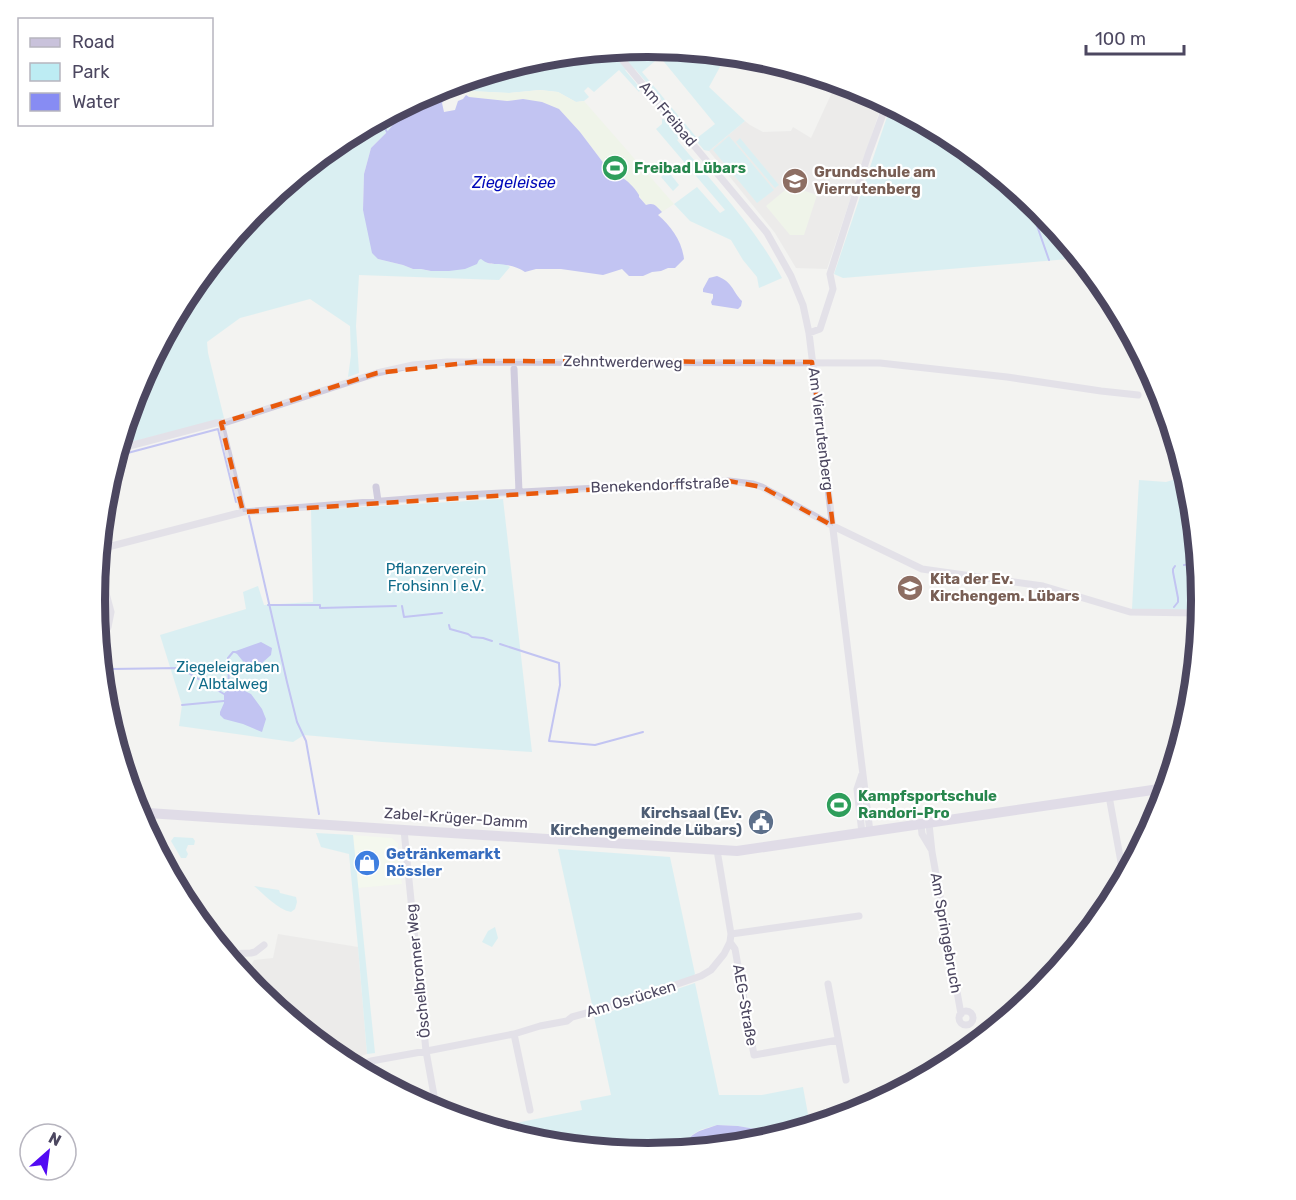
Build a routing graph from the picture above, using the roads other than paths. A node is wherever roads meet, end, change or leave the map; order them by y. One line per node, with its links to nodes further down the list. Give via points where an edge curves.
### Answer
1 (620, 58): 3 (street, Am Freibad, via 767,233 791,276)
2 (884, 111): 3 (street, via 830,274 833,289 820,329)
3 (809, 333): 4 (street, Am Vierrutenberg)
4 (812, 362): 6 (street, Zehntwerderweg, via 880,363); 7 (street, Zehntwerderweg, via 483,361 413,365); 13 (street, Am Vierrutenberg)
5 (514, 369): 10 (street)
6 (1138, 395)
7 (221, 423): 8 (street, Zehntwerderweg); 12 (street)
8 (128, 447)
9 (376, 487): 11 (street)
10 (519, 492): 11 (street, Benekendorffstraße); 13 (street, Benekendorffstraße, via 729,481 762,487)
11 (378, 501): 12 (street, Benekendorffstraße)
12 (243, 512): 14 (street, Benekendorffstraße)
13 (833, 526): 16 (street, Benekendorffstraße, via 921,569 1043,586 1130,612); 23 (street, Am Vierrutenberg, via 862,772 857,789)
14 (108, 547)
15 (105, 591): 17 (street, via 111,612)
16 (1191, 613)
17 (108, 627)
18 (1157, 789): 19 (street, Zabel-Krüger-Damm)
19 (1109, 796): 21 (street, Zabel-Krüger-Damm); 25 (street)
20 (148, 812): 22 (street, Zabel-Krüger-Damm)
21 (925, 824): 23 (street, Zabel-Krüger-Damm); 32 (street, Am Springebruch, via 922,834 932,852)
22 (404, 830): 24 (street, Zabel-Krüger-Damm); 35 (street, Öschelbronner Weg)
23 (866, 833): 24 (street, Zabel-Krüger-Damm, via 737,851)
24 (717, 850): 27 (street, Am Osrücken)
25 (1122, 865)
26 (859, 916): 27 (street)
27 (731, 934): 28 (street, Am Osrücken)
28 (730, 942): 33 (street, Am Osrücken, via 718,962 701,976); 34 (street, AEG-Straße, via 735,949 754,1055)
29 (264, 945): 30 (street, via 255,952)
30 (236, 954)
31 (828, 984): 34 (street)
32 (961, 1014)
33 (514, 1034): 35 (street, Am Osrücken); 39 (street)
34 (838, 1040): 37 (street)
35 (426, 1052): 36 (street, Am Osrücken); 38 (street, Öschelbronner Weg)
36 (365, 1063)
37 (846, 1080)
38 (435, 1100)
39 (530, 1110)

